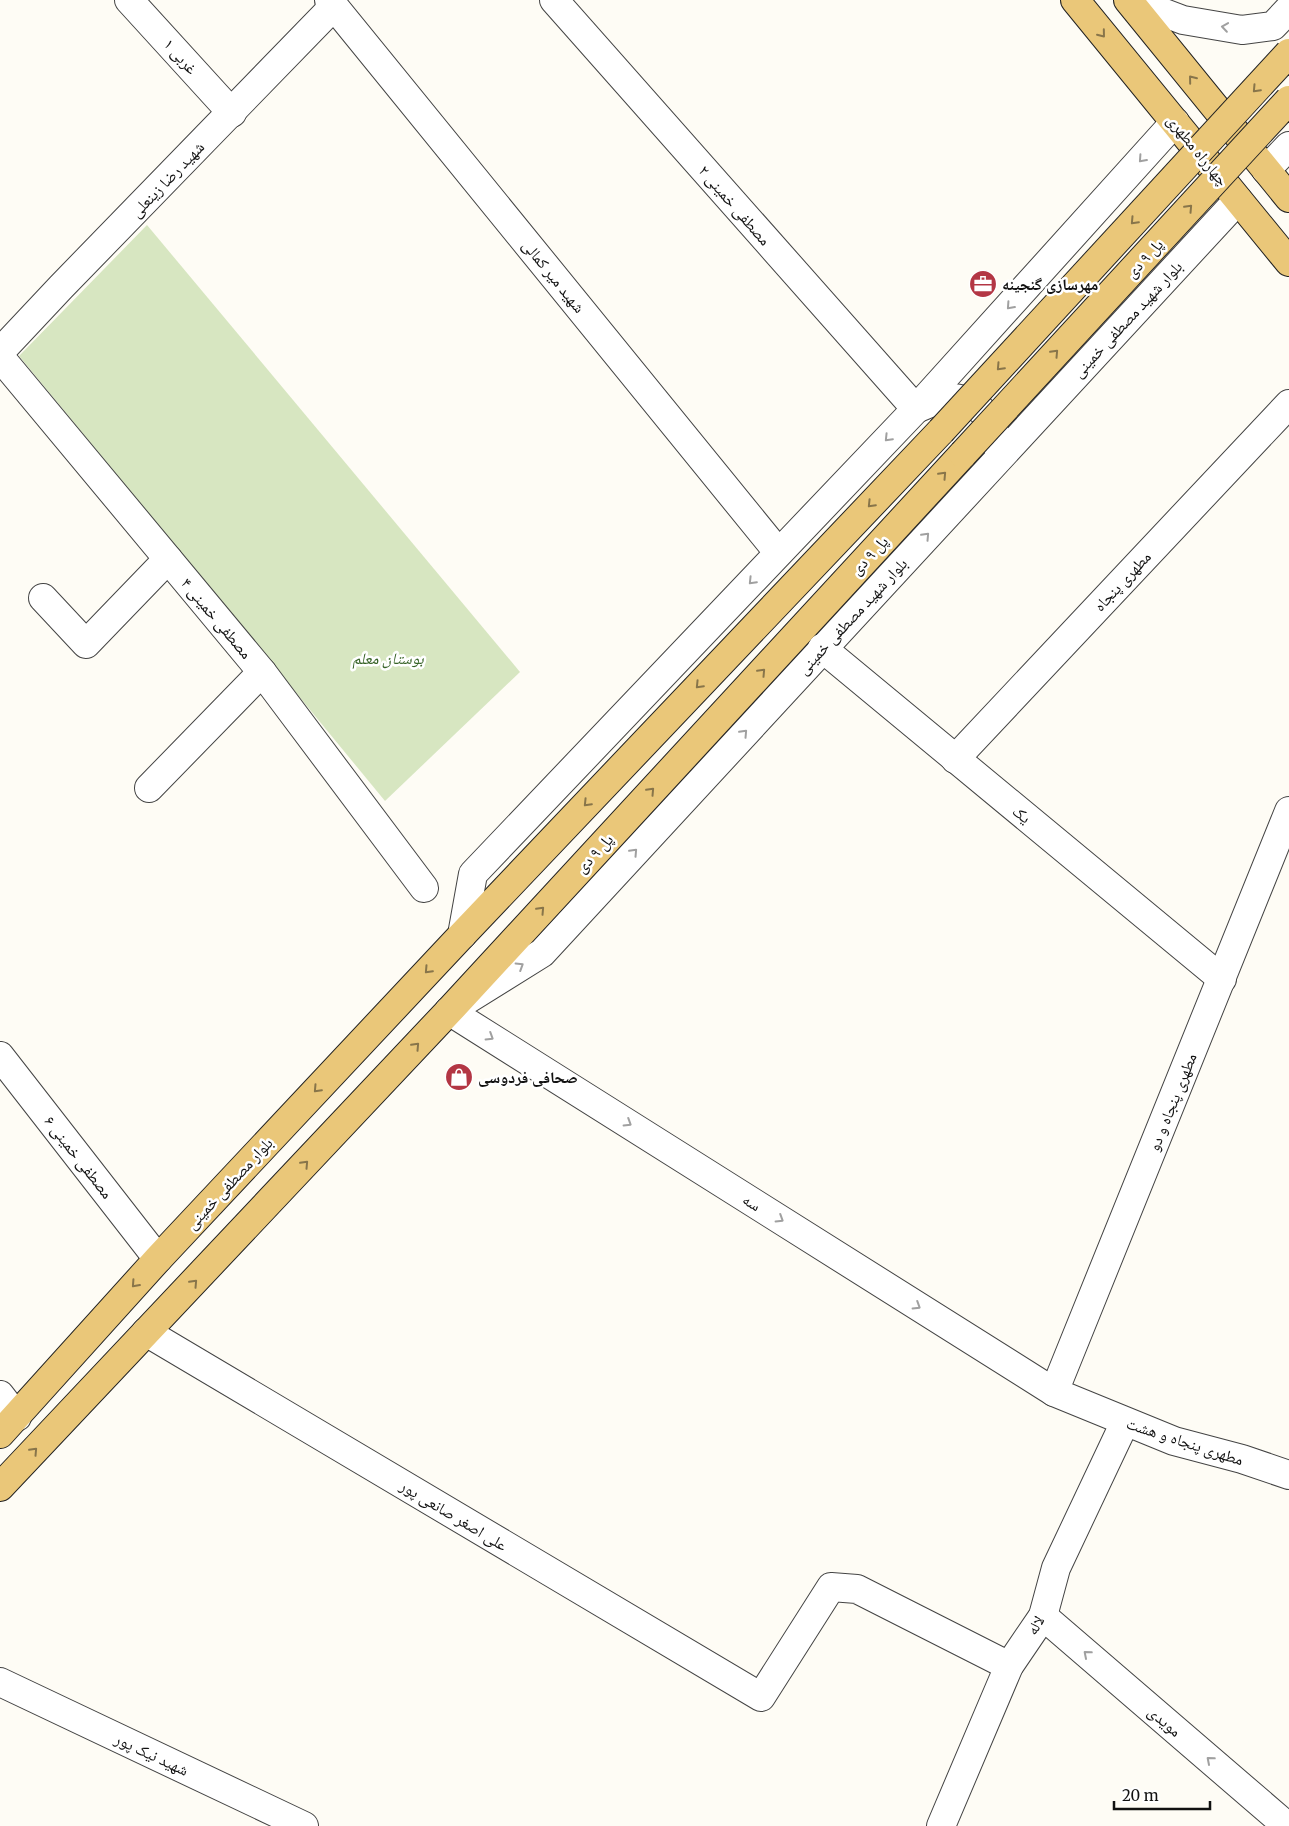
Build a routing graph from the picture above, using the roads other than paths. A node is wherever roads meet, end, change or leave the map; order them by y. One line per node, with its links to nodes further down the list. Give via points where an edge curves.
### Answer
1 (129, 0): 10 (street, ۱ غربی)
2 (554, 0): 20 (street, مصطفی خمینی ۲)
3 (1075, 0): 11 (main road, چهارراه مطهری, one-way to 11)
4 (1128, 0): 13 (main road, one-way to 4)
5 (1135, 0): 7 (street, one-way to 5, via 1242,30 1183,20)
6 (332, 3): 10 (street, شهید رضا زینعلی); 22 (street, شهید میر کمالی)
7 (1284, 16): 8 (street, via 1287,17 1283,35)
8 (1289, 54): 31 (main road, پل ۹ دی, one-way to 31, bridge, via 941,431)
9 (1289, 100): 33 (main road, پل ۹ دی, one-way to 9, bridge)
10 (232, 113): 17 (street, شهید رضا زینعلی)
11 (1175, 122): 15 (main road, چهارراه مطهری); 20 (street, one-way to 20)
12 (1289, 146): 13 (street)
13 (1266, 170): 14 (main road)
14 (1289, 198)
15 (1238, 200): 16 (main road, چهارراه مطهری); 21 (street, بلوار شهید مصطفی خمینی)
16 (1289, 262)
17 (0, 352)
18 (0, 356): 23 (street, مصطفی خمینی ۴)
19 (1289, 404): 27 (street, مطهری پنجاه)
20 (916, 409): 21 (street, via 952,398 969,401 984,411 993,426 996,443 993,460); 22 (street, one-way to 22)
21 (983, 474): 25 (street, بلوار شهید مصطفی خمینی, one-way to 21)
22 (778, 552): 31 (street, one-way to 31, via 473,874)
23 (168, 559): 24 (street, via 86,644); 26 (street, مصطفی خمینی ۴)
24 (42, 598)
25 (822, 648): 27 (street, یک); 33 (street, بلوار شهید مصطفی خمینی, one-way to 25, via 542,953)
26 (262, 672): 28 (street); 30 (street, مصطفی خمینی ۴)
27 (955, 759): 32 (street, یک)
28 (149, 788)
29 (1289, 812): 32 (street, مطهری پنجاه و دو)
30 (424, 888)
31 (462, 934): 35 (main road, بلوار مصطفی خمینی, one-way to 35)
32 (1222, 979): 37 (street, مطهری پنجاه و دو)
33 (449, 1011): 36 (main road, one-way to 33); 37 (street, سه, one-way to 37)
34 (0, 1056): 35 (street, مصطفی خمینی ۶)
35 (158, 1258): 40 (main road, بلوار مصطفی خمینی, one-way to 40)
36 (146, 1332): 42 (main road, one-way to 36); 44 (street, علی اصغر صانعی پور, via 761,1697 830,1587 857,1590)
37 (1054, 1392): 39 (street, مطهری پنجاه و هشت)
38 (0, 1395): 40 (street)
39 (1125, 1422): 41 (street, مطهری پنجاه و هشت, via 1174,1441); 43 (street, لاله, via 1056,1568)
40 (8, 1426)
41 (1289, 1475)
42 (0, 1487)
43 (1043, 1616): 44 (street, لاله); 48 (street, مویدی, one-way to 43)
44 (1009, 1666): 47 (street, لاله)
45 (0, 1682): 46 (street, شهید نیک پور)
46 (304, 1826)
47 (941, 1826)
48 (1287, 1826)

